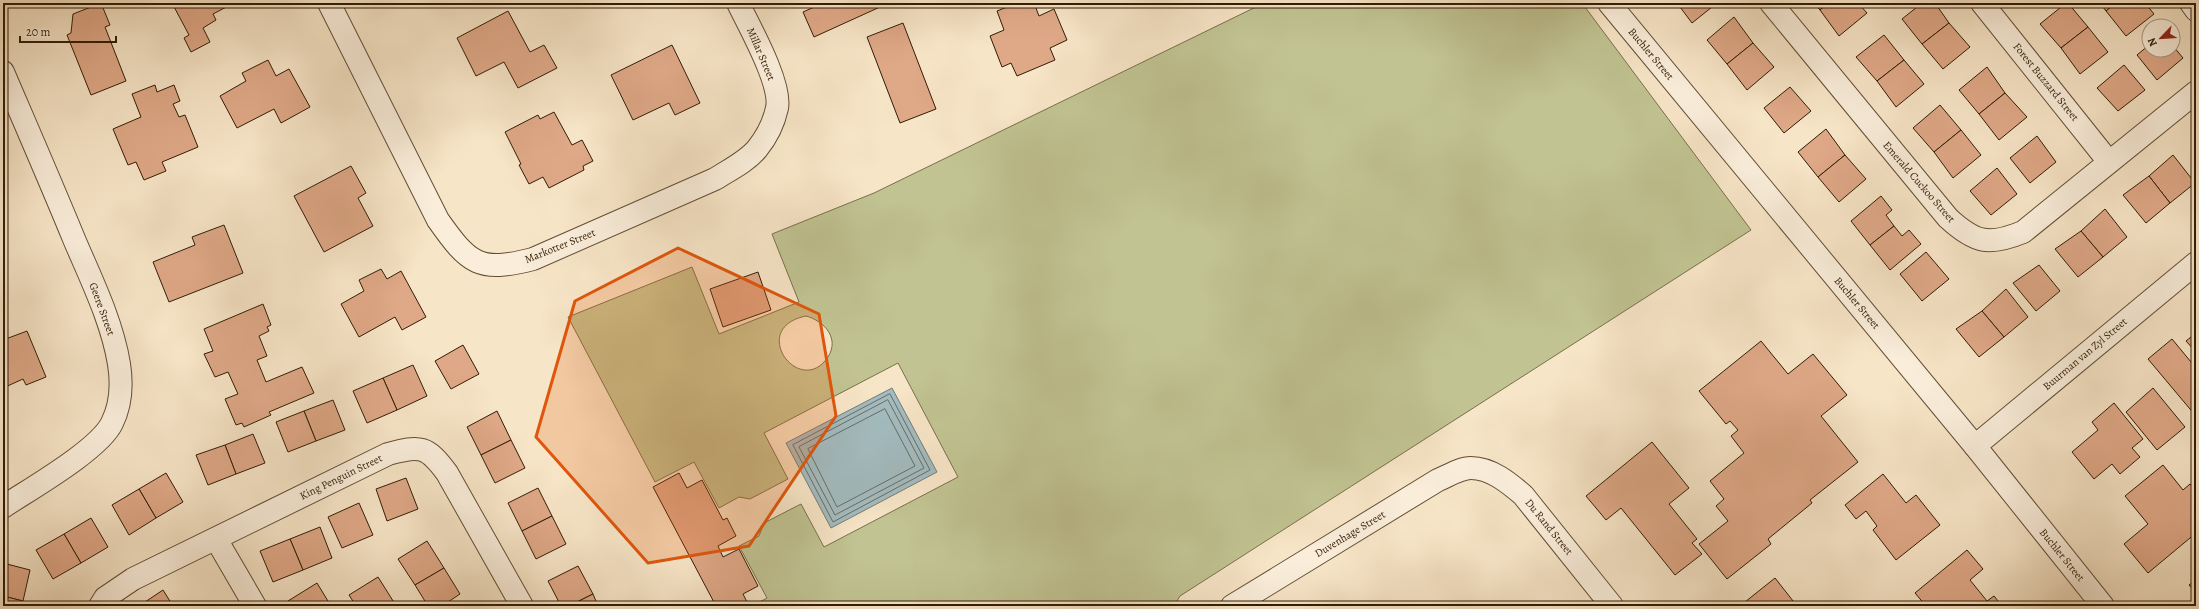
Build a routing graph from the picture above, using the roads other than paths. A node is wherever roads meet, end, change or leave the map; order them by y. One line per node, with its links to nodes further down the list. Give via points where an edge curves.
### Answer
1 (329, 3): 10 (street, Markotter Street, via 438,220 454,242 471,258 488,266 508,266 533,259 715,179 757,149 769,131)
2 (738, 3): 10 (street, Millar Street, via 768,66)
3 (1609, 3): 13 (street, Buchler Street)
4 (1771, 3): 11 (street, Emerald Cuckoo Street, via 1932,200 1952,222 1971,236 1987,242 2023,232)
5 (1982, 3): 11 (street, Forest Buzzard Street)
6 (2191, 3): 7 (street)
7 (2196, 10)
8 (3, 72): 15 (street, Geere Street, via 96,290 113,340 121,387 112,423 103,436 88,450)
9 (2196, 92): 11 (street, Emerald Cuckoo Street)
10 (778, 107)
11 (2110, 162)
12 (2196, 263): 13 (street, Buurman van Zyl Street)
13 (1975, 446): 22 (street, Buchler Street)
14 (1471, 468): 20 (street, Duvenhage Street, via 1438,480); 21 (street, Du Rand Street, via 1507,480 1523,495)
15 (3, 507)
16 (216, 539): 17 (street, King Penguin Street, via 133,579 105,598); 18 (street); 19 (street, King Penguin Street, via 388,454 408,448 422,449 433,454 447,473)
17 (100, 606)
18 (255, 606)
19 (522, 606)
20 (1232, 606)
21 (1612, 606)
22 (2103, 606)

